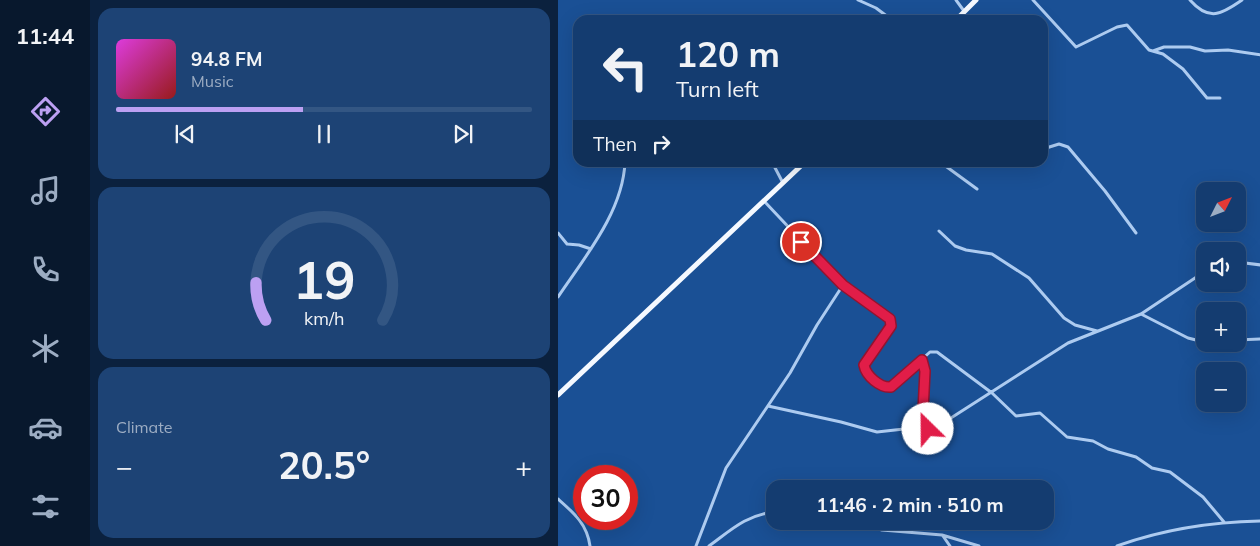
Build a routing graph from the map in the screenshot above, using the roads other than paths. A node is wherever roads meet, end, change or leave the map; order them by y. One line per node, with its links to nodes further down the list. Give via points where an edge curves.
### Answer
1 (858, 0): 8 (street)
2 (956, 0): 7 (street)
3 (976, 0): 7 (main road)
4 (1033, 0): 10 (street)
5 (1190, 0): 6 (street, via 1203,12 1216,14 1227,11)
6 (1242, 0)
7 (964, 12): 9 (main road)
8 (885, 15)
9 (961, 15)
10 (1047, 15)
11 (1048, 16): 12 (street, via 1076,47 1124,25)
12 (1153, 51): 13 (street, via 1164,47 1190,47); 14 (street, via 1163,54 1183,69 1207,98)
13 (1260, 55)
14 (1220, 98)
15 (1048, 147): 25 (street, via 1058,144 1068,147)
16 (624, 167): 26 (street, via 611,211)
17 (775, 167): 20 (street)
18 (800, 167): 20 (main road)
19 (947, 167): 21 (street)
20 (783, 183): 22 (main road)
21 (977, 189)
22 (764, 201): 30 (street); 39 (main road)
23 (939, 231): 33 (street, via 955,246 992,254 1028,278 1064,318)
24 (558, 233): 26 (street, via 567,244)
25 (1136, 233)
26 (591, 249): 31 (street)
27 (1246, 263): 28 (street)
28 (1260, 265)
29 (1196, 277): 32 (street)
30 (843, 285): 37 (street, via 892,323 864,365 874,381 886,388 891,387); 40 (street)
31 (558, 297)
32 (1141, 314): 33 (street); 35 (street)
33 (1097, 331): 38 (street, via 1068,343)
34 (1260, 339): 36 (street)
35 (1196, 340)
36 (1246, 340)
37 (922, 360): 38 (street, via 930,352 937,352); 41 (street, via 925,371)
38 (992, 393): 41 (street, via 940,425); 45 (street, via 1016,416 1040,413 1066,438 1093,441 1136,457 1152,468 1170,472 1203,497)
39 (558, 395)
40 (768, 406): 41 (street, via 868,431); 49 (street, via 726,468)
41 (922, 431)
42 (558, 499): 48 (street, via 585,527)
43 (766, 513): 50 (street, via 747,518)
44 (1260, 521): 45 (street)
45 (1224, 522): 53 (street, via 1184,527)
46 (882, 530): 47 (street)
47 (942, 535): 51 (street); 52 (street)
48 (590, 546)
49 (696, 546)
50 (709, 546)
51 (950, 546)
52 (979, 546)
53 (1117, 546)

